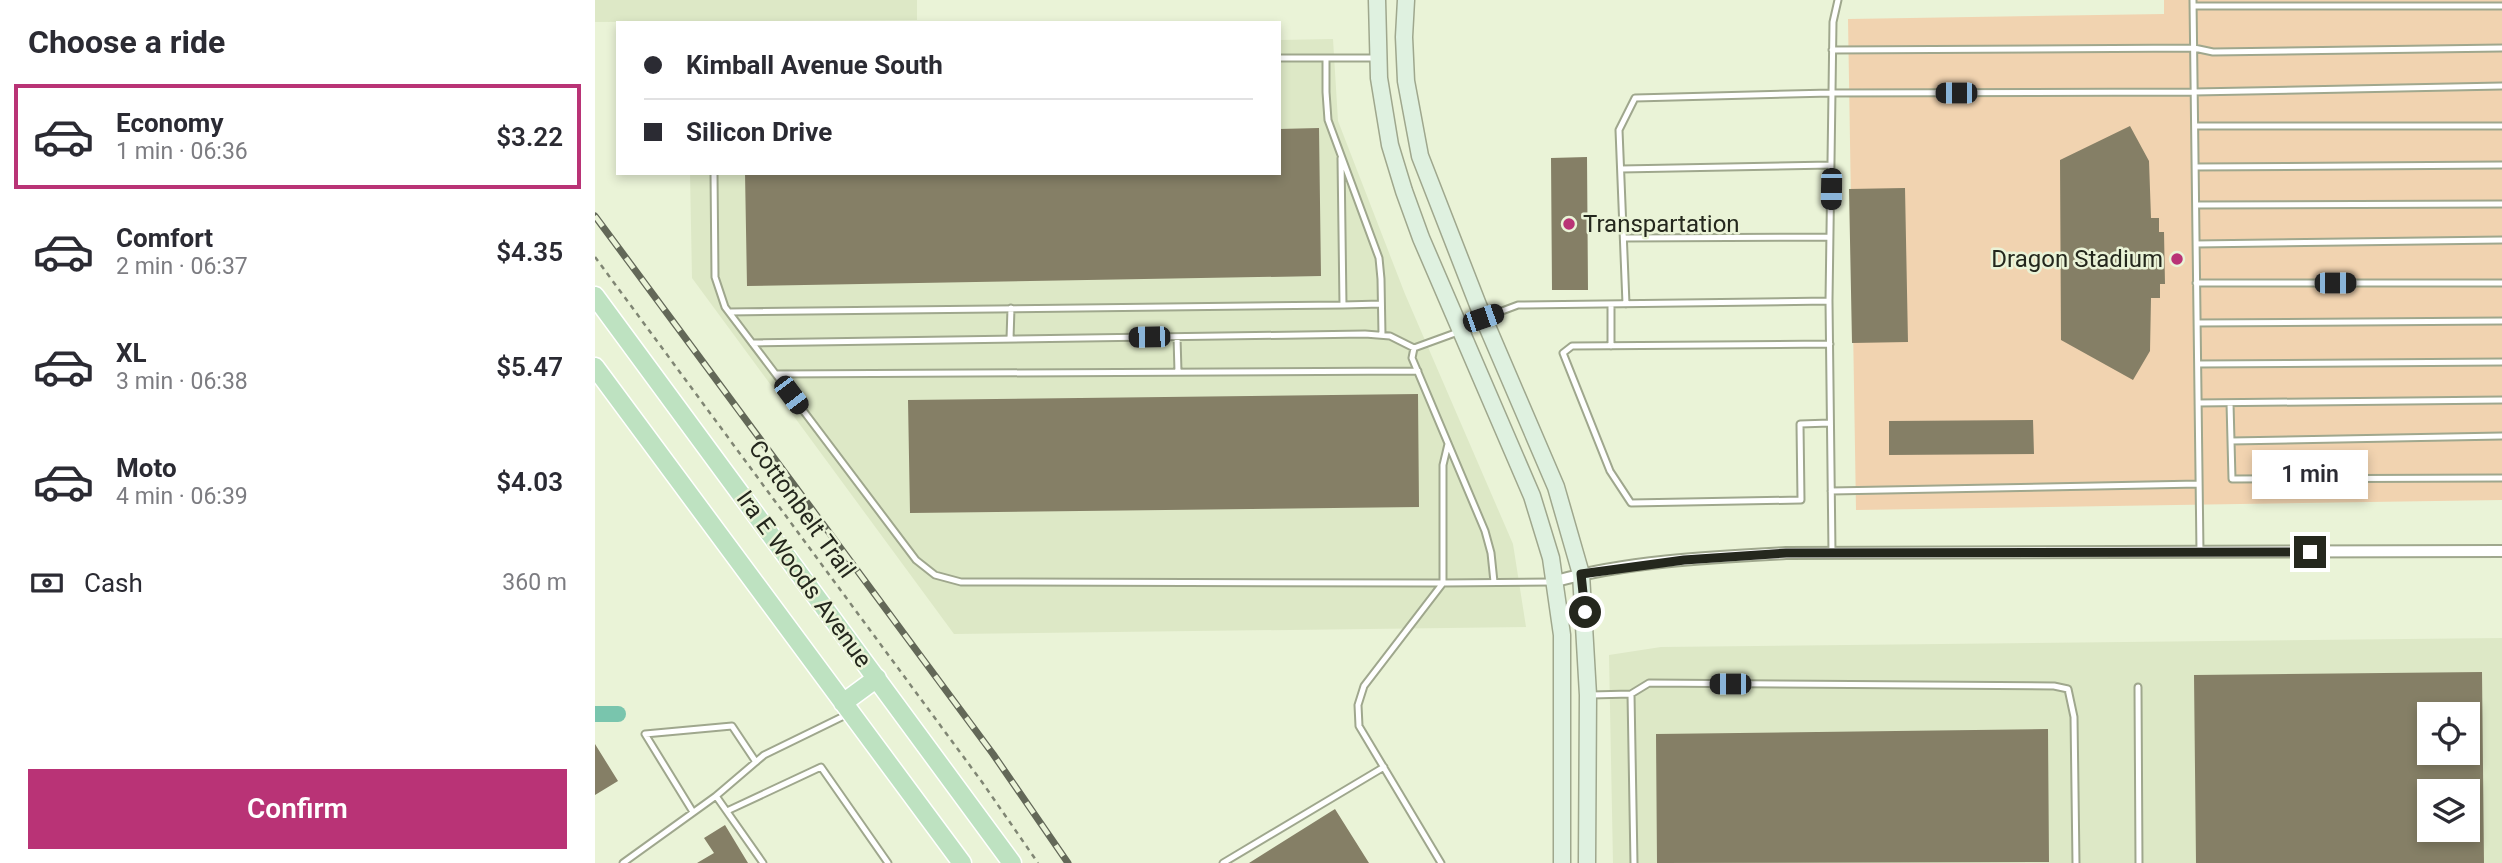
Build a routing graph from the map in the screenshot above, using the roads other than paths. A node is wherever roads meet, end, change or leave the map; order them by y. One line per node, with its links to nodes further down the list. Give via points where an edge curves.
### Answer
1 (1377, 0): 12 (main road)
2 (1406, 0): 9 (main road)
3 (1837, 0): 8 (lane)
4 (2193, 3): 5 (lane); 6 (lane)
5 (2502, 6)
6 (2193, 48): 7 (lane); 8 (lane); 14 (lane)
7 (2502, 48)
8 (1832, 50): 15 (lane)
9 (1405, 56): 12 (main road); 40 (main road, via 1420,156)
10 (1281, 58): 11 (lane)
11 (1326, 58): 12 (lane); 18 (lane, via 1328,120)
12 (1378, 58): 43 (main road, via 1390,145 1421,238)
13 (2502, 86): 14 (lane)
14 (2194, 92): 15 (lane); 16 (lane)
15 (1831, 93): 19 (lane); 22 (lane, via 1635,98 1619,130)
16 (2195, 126): 17 (lane); 21 (lane)
17 (2502, 126)
18 (1341, 154): 34 (lane, via 1379,258); 37 (lane)
19 (1831, 165): 22 (lane); 26 (lane)
20 (2502, 165): 21 (lane)
21 (2195, 167): 25 (lane)
22 (1621, 169): 27 (lane)
23 (714, 175): 39 (lane, via 715,277)
24 (2502, 204): 25 (lane)
25 (2196, 205): 29 (lane)
26 (1830, 237): 27 (lane); 33 (lane)
27 (1624, 238): 36 (lane)
28 (2502, 240): 29 (lane)
29 (2196, 244): 30 (lane)
30 (2196, 283): 31 (lane); 42 (lane)
31 (2502, 283)
32 (595, 296): 74 (main road, Ira E Woods Avenue)
33 (1829, 301): 36 (lane); 48 (lane)
34 (1381, 304): 37 (lane); 44 (lane)
35 (1611, 304): 36 (lane); 40 (lane, via 1518,305); 49 (lane)
36 (1626, 304)
37 (1342, 305): 38 (lane)
38 (1011, 309): 39 (lane); 46 (lane)
39 (729, 312): 47 (lane)
40 (1483, 318): 43 (main road); 70 (main road, via 1556,487)
41 (2502, 321): 42 (lane)
42 (2197, 323): 52 (lane)
43 (1461, 330): 50 (lane); 72 (main road, via 1532,496)
44 (1382, 335): 45 (lane); 50 (lane)
45 (1177, 337): 46 (lane); 55 (lane)
46 (1010, 339): 47 (lane)
47 (752, 343): 56 (lane)
48 (1830, 344): 49 (lane); 60 (lane)
49 (1611, 346): 60 (lane, via 1572,346 1563,353 1610,471 1630,503 1801,500 1800,424)
50 (1414, 348): 54 (lane)
51 (2502, 362): 52 (lane)
52 (2198, 364): 58 (lane)
53 (595, 367): 78 (main road, Ira E Woods Avenue)
54 (1417, 371): 55 (lane); 63 (lane)
55 (1178, 372): 56 (lane)
56 (776, 374): 73 (lane, via 916,560 935,575 961,582)
57 (2502, 400): 59 (lane)
58 (2198, 403): 59 (lane); 65 (lane)
59 (2230, 403): 62 (lane)
60 (1831, 423): 66 (lane)
61 (2502, 436): 62 (lane)
62 (2231, 441): 64 (lane, via 2232,479)
63 (1448, 444): 71 (lane, via 1485,531); 73 (lane, via 1443,465)
64 (2502, 478)
65 (2199, 484): 66 (lane); 68 (lane)
66 (1831, 491): 69 (lane)
67 (2502, 551): 68 (street)
68 (2200, 552): 69 (street)
69 (1832, 553): 70 (street, via 1732,556)
70 (1581, 574): 72 (street); 77 (main road)
71 (1494, 582): 72 (lane); 73 (lane)
72 (1556, 582): 91 (main road, via 1562,635)
73 (1443, 583): 80 (lane, via 1364,686 1358,705 1359,726)
74 (877, 678): 78 (main road); 88 (main road, Ira E Woods Avenue)
75 (2138, 687): 95 (lane)
76 (1631, 694): 77 (lane); 93 (lane); 94 (lane, via 1649,683 2069,689 2074,717)
77 (1588, 695): 92 (main road)
78 (847, 708): 79 (lane); 87 (main road, Ira E Woods Avenue)
79 (756, 762): 81 (lane); 83 (lane, via 732,726 645,734)
80 (1384, 767): 89 (lane); 90 (lane)
81 (716, 796): 82 (lane); 83 (lane)
82 (727, 811): 85 (lane); 86 (lane, via 821,766)
83 (694, 812): 84 (lane)
84 (623, 863)
85 (764, 863)
86 (888, 863)
87 (962, 863)
88 (1012, 863)
89 (1223, 863)
90 (1441, 863)
91 (1562, 863)
92 (1587, 863)
93 (1633, 863)
94 (2076, 863)
95 (2139, 863)

